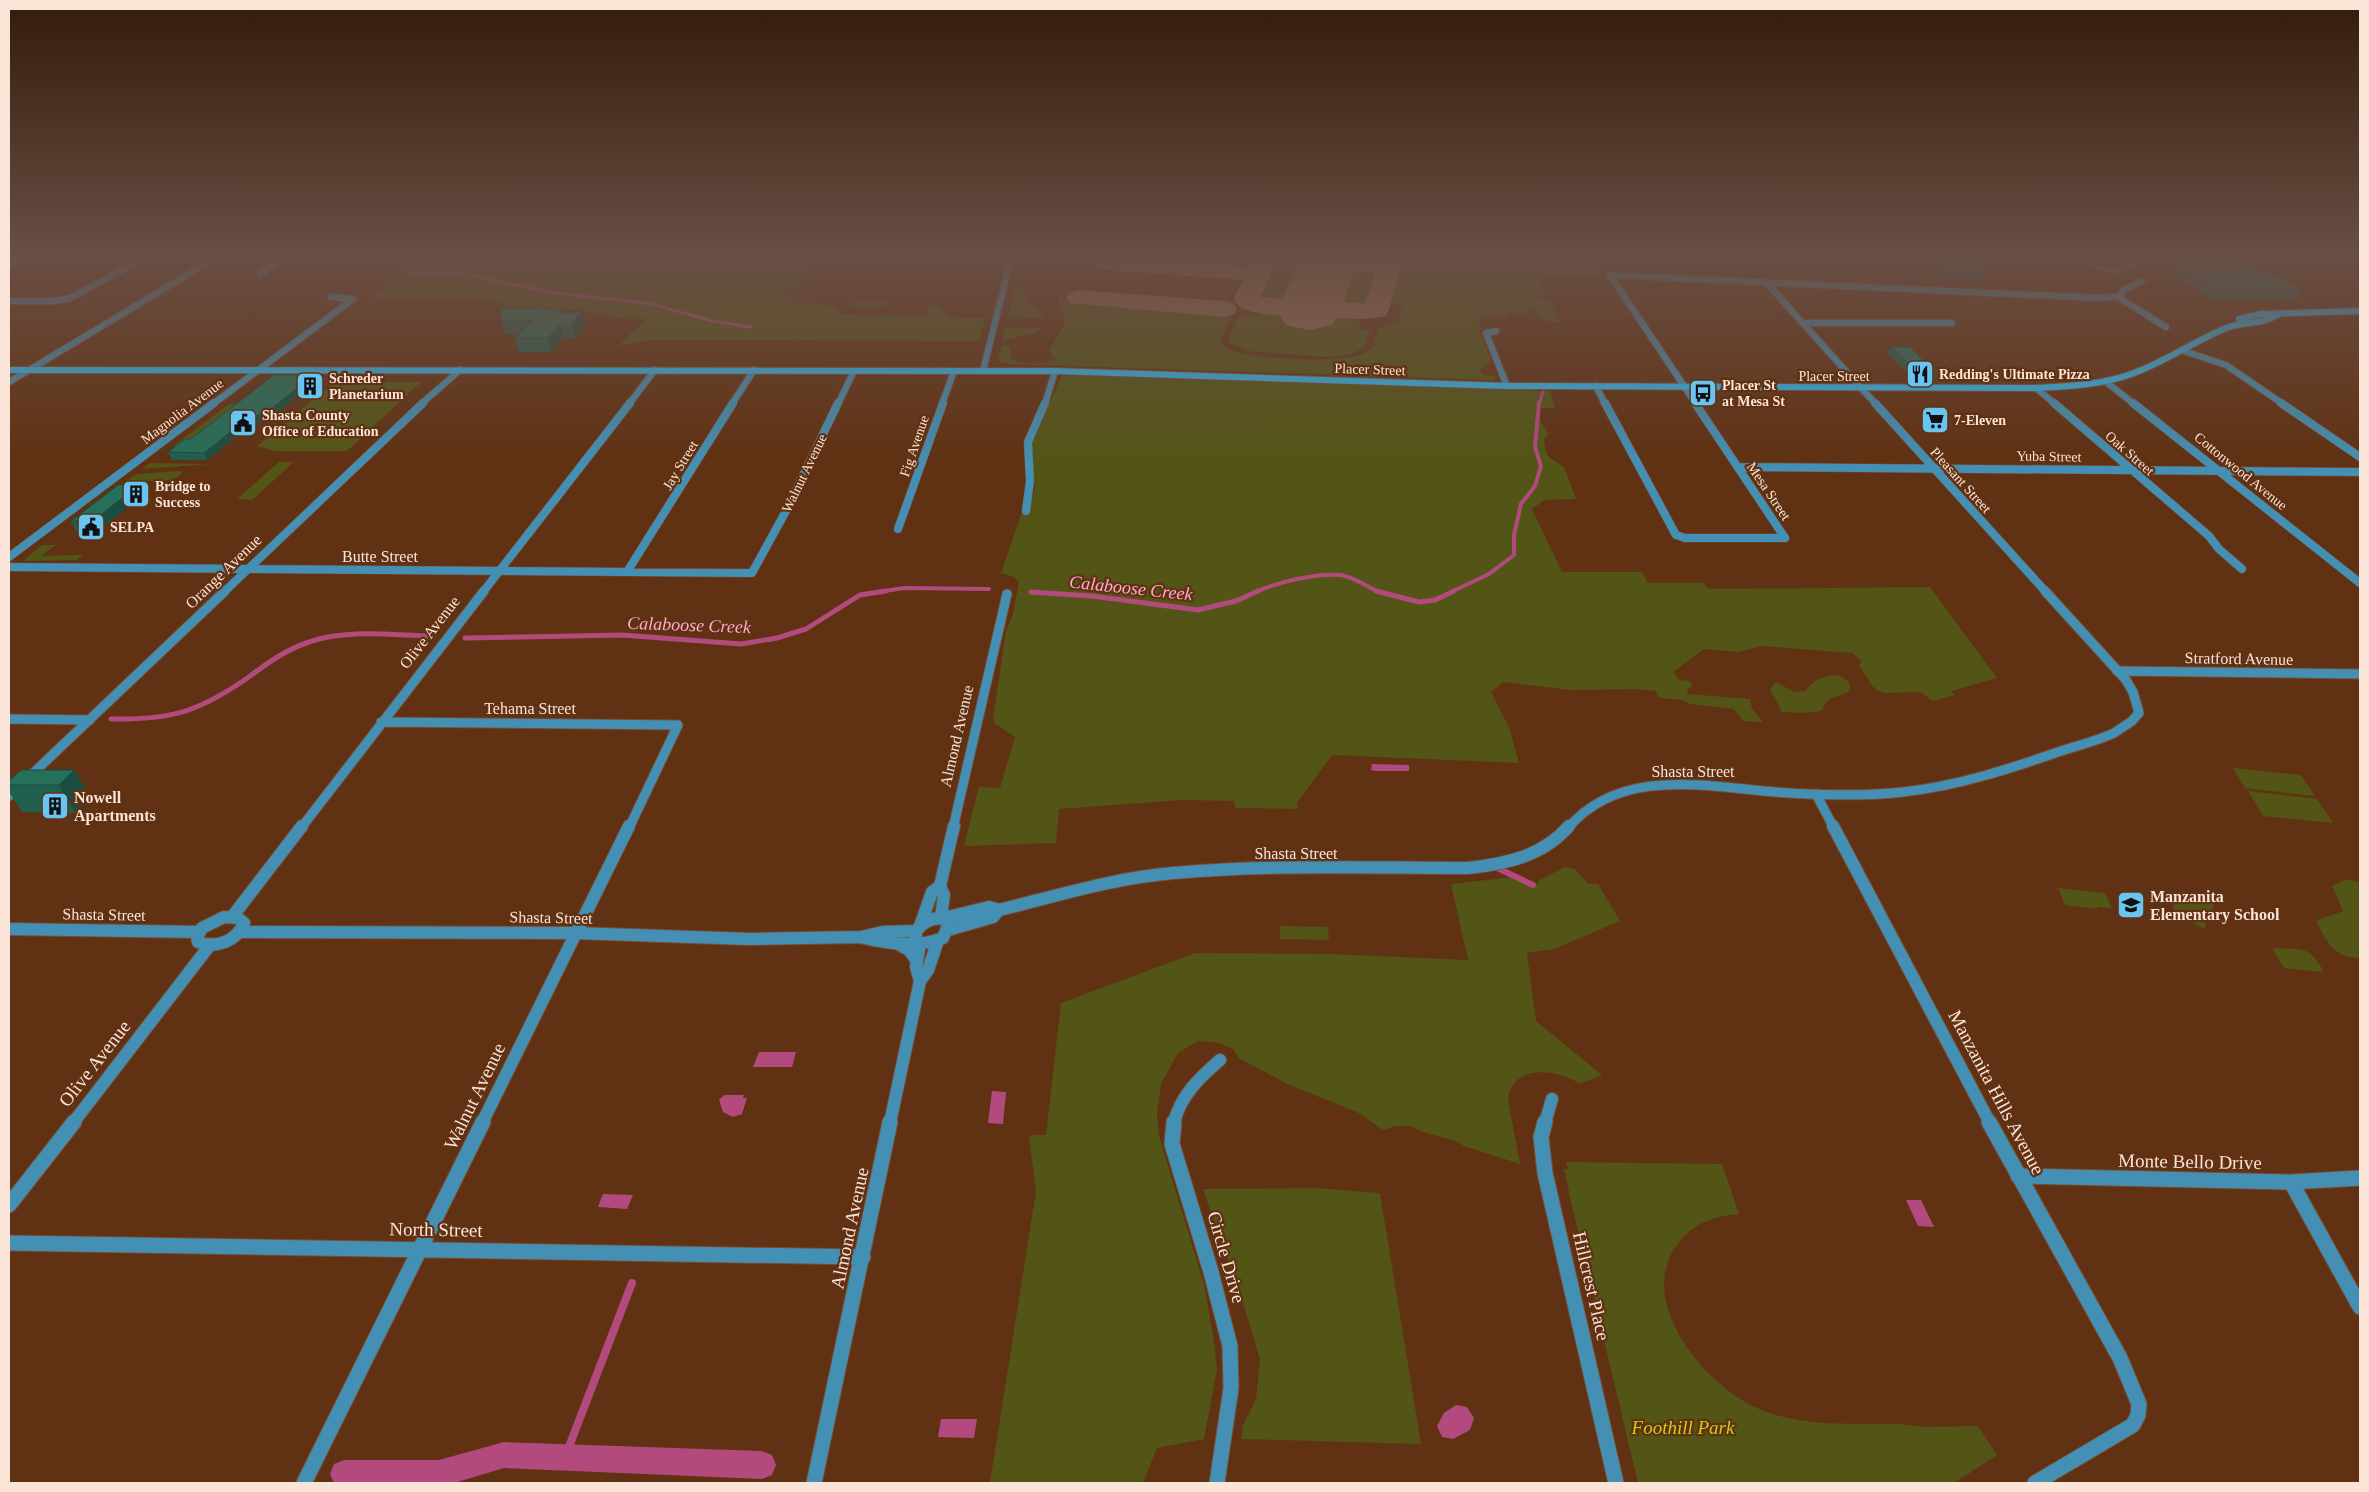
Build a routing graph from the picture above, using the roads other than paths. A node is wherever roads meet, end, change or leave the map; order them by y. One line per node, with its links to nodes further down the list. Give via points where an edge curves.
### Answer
1 (1803, 323): 26 (street, Pleasant Street)
2 (106, 324): 12 (street)
3 (320, 324): 13 (street, Magnolia Avenue)
4 (994, 324): 19 (street)
5 (1642, 324): 25 (street, Mesa Street)
6 (2161, 324): 8 (street)
7 (2240, 324): 10 (main road, Placer Street)
8 (2166, 327)
9 (1496, 332): 23 (street, via 1486,333)
10 (2181, 350): 21 (main road, Placer Street, via 2136,372); 28 (street, via 2226,365)
11 (9, 370): 12 (main road, Placer Street)
12 (28, 370): 13 (main road, Placer Street); 22 (street)
13 (258, 370): 14 (main road, Placer Street); 36 (street, Magnolia Avenue)
14 (460, 370): 15 (main road, Placer Street); 39 (street, Orange Avenue)
15 (655, 370): 16 (main road, Placer Street); 40 (street, Olive Avenue)
16 (754, 370): 17 (main road, Placer Street); 41 (street, Jay Street)
17 (854, 371): 18 (main road, Placer Street); 42 (street, Walnut Avenue)
18 (954, 371): 19 (main road, Placer Street); 35 (street, Fig Avenue)
19 (982, 371): 20 (main road, Placer Street)
20 (1056, 371): 23 (main road, Placer Street); 34 (street, via 1028,442 1030,482)
21 (2105, 381): 27 (main road, Placer Street); 32 (street, Cottonwood Avenue)
22 (9, 382)
23 (1507, 386): 24 (main road, Placer Street)
24 (1596, 386): 25 (main road, Placer Street); 29 (street, Mesa Street, via 1679,537 1785,538)
25 (1685, 388): 26 (main road, Placer Street); 29 (street, Mesa Street)
26 (1861, 388): 27 (main road, Placer Street); 30 (street, Pleasant Street)
27 (2036, 388): 31 (street, Oak Street)
28 (2360, 457)
29 (1738, 467): 30 (street, Yuba Street)
30 (1933, 467): 31 (street, Yuba Street); 45 (street, Pleasant Street)
31 (2130, 469): 32 (street, Yuba Street); 38 (street, Oak Street, via 2209,536)
32 (2221, 471): 33 (street, Yuba Street); 43 (street, Cottonwood Avenue)
33 (2360, 472)
34 (1026, 511)
35 (898, 529)
36 (9, 557)
37 (9, 567): 39 (street, Butte Street)
38 (2242, 569)
39 (244, 571): 40 (street, Butte Street); 48 (street, Orange Avenue)
40 (499, 572): 41 (street, Butte Street); 49 (street, Olive Avenue)
41 (626, 572): 42 (street, Butte Street)
42 (752, 574)
43 (2360, 583)
44 (1007, 594): 53 (street, Almond Avenue)
45 (2117, 671): 46 (street, Stratford Avenue); 51 (street, Shasta Street, via 2133,692 2139,713 2135,720 2110,734 2008,770 1956,784 1891,794)
46 (2360, 674)
47 (9, 719): 48 (street)
48 (90, 720): 52 (street, Orange Avenue)
49 (381, 722): 50 (street, Tehama Street); 55 (street, Olive Avenue)
50 (678, 725): 61 (street, Walnut Avenue)
51 (1816, 794): 54 (street, Shasta Street, via 1711,786 1647,786 1591,805 1559,836 1526,857 1499,864 1468,868 1242,869 1171,873); 71 (street, Manzanita Hills Avenue)
52 (9, 796)
53 (940, 886): 56 (street, Almond Avenue, via 944,895); 62 (street, Almond Avenue, via 932,892)
54 (1000, 910): 56 (street, Shasta Street, via 989,908); 58 (street, Shasta Street, via 993,917)
55 (232, 916): 59 (street, via 215,920); 60 (street, via 244,923)
56 (943, 918): 58 (street, via 950,921); 62 (street, Shasta Street, via 928,920)
57 (9, 929): 59 (street, Shasta Street)
58 (948, 930): 64 (street)
59 (199, 932): 66 (street, via 198,942)
60 (240, 932): 61 (street, Shasta Street); 66 (street, via 226,942)
61 (575, 933): 63 (street, Shasta Street, via 750,939); 76 (street, Walnut Avenue)
62 (918, 936): 63 (street, Shasta Street, via 883,932); 64 (street, via 927,944); 65 (street, Shasta Street); 67 (street, Almond Avenue)
63 (861, 937): 65 (street, Shasta Street)
64 (938, 940): 68 (street, Almond Avenue, via 928,970)
65 (897, 944): 67 (street, via 908,950)
66 (210, 945): 74 (street, Olive Avenue)
67 (917, 961): 68 (street, Almond Avenue)
68 (920, 980): 77 (street, Almond Avenue)
69 (1220, 1060): 81 (street, Circle Drive, via 1184,1095 1172,1134 1172,1144 1230,1346 1231,1388)
70 (1552, 1098): 82 (street, Hillcrest Place, via 1541,1137 1546,1173)
71 (2018, 1176): 73 (street, Monte Bello Drive); 83 (street, Manzanita Hills Avenue, via 2120,1358 2136,1392 2139,1410 2128,1429)
72 (2360, 1178): 73 (street, Monte Bello Drive)
73 (2290, 1182): 78 (street)
74 (9, 1205)
75 (9, 1243): 76 (street, North Street)
76 (420, 1249): 77 (street, North Street); 79 (street, Walnut Avenue)
77 (863, 1257): 80 (street, Almond Avenue)
78 (2360, 1306)
79 (304, 1483)
80 (814, 1483)
81 (1217, 1483)
82 (1616, 1483)
83 (2035, 1483)

